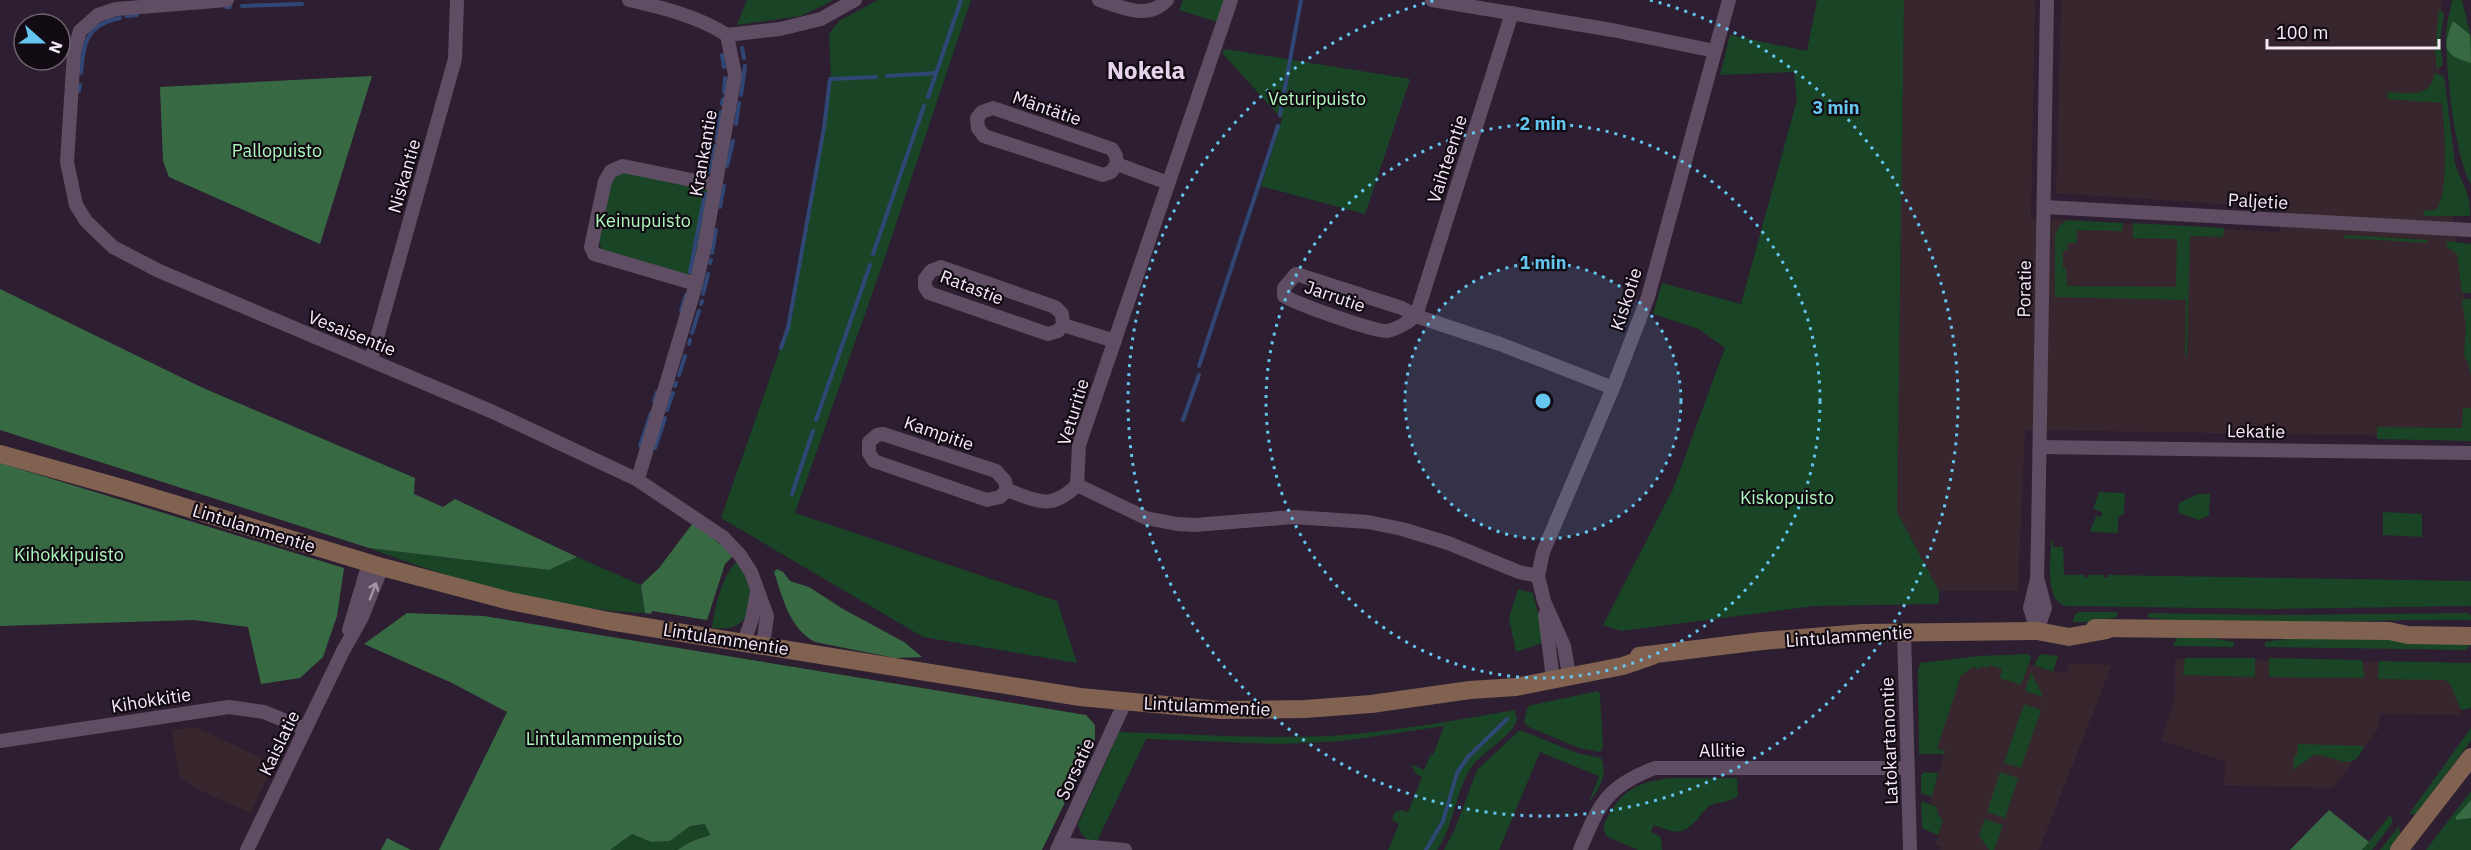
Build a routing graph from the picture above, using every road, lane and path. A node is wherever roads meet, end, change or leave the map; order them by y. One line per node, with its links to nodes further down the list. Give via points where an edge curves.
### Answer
1 (227, 0): 23 (street, Vesaisentie, via 116,9 98,15 80,31 74,52 68,162 76,205 86,221 113,247 159,271)
2 (457, 0): 23 (street, Niskantie, via 455,59)
3 (629, 0): 12 (street, via 706,23)
4 (855, 0): 12 (street, via 821,19)
5 (1099, 0): 6 (street, via 1141,13 1158,9)
6 (1167, 0)
7 (1231, 0): 15 (street, Veturitie)
8 (1432, 0): 11 (street)
9 (1730, 0): 13 (street, Kiskotie)
10 (2047, 0): 17 (street, Poratie)
11 (1512, 13): 13 (street); 20 (street, Vaihteentie)
12 (727, 35): 16 (street, Krankantie, via 735,75)
13 (1715, 51): 24 (street, Kiskotie, via 1648,297)
14 (1117, 164): 14 (street, Mäntätie, via 1103,175 1092,172 984,136 977,118 993,108 1112,149); 15 (street, Mäntätie)
15 (1168, 183): 22 (street, Veturitie)
16 (716, 184): 19 (street, Krankantie); 19 (street, via 623,166 611,171 605,181 591,247 594,254)
17 (2044, 207): 18 (street, Paljetie); 25 (street, Poratie)
18 (2471, 230)
19 (696, 284): 28 (street, Krankantie)
20 (1416, 316): 20 (street, Jarrutie, via 1296,274 1284,288 1284,296 1298,304 1385,331 1401,327); 24 (street, Jarrutie)
21 (1063, 325): 21 (street, Ratastie, via 1048,334 929,293 925,279 931,270 941,267 1055,307 1062,314); 22 (street, Ratastie)
22 (1115, 341): 29 (street, Veturitie, via 1079,445)
23 (371, 359): 28 (street, Vesaisentie)
24 (1613, 388): 32 (street, Kiskotie, via 1560,509)
25 (2040, 447): 26 (street, Lekatie); 35 (street, Poratie, via 2037,579 2045,608)
26 (2471, 453)
27 (0, 454): 31 (street, Lintulammentie)
28 (636, 479): 33 (street, Vesaisentie, via 723,537 751,572)
29 (1077, 485): 30 (street, via 1065,498 1053,502); 32 (street, via 1146,518 1177,524 1293,517 1379,524 1448,543)
30 (1007, 490): 30 (street, Kampitie, via 1000,497 987,500 874,461 869,442 883,434 996,471)
31 (376, 565): 39 (street, Lintulammentie, via 510,601); 43 (street, Kaislatie, via 362,617)
32 (1538, 576): 41 (street, Kiskotie, via 1544,601 1564,646)
33 (757, 590): 39 (street); 40 (street, Vesaisentie, via 767,616)
34 (2471, 625): 36 (street, Lintulammentie, via 2406,626)
35 (2042, 631): 36 (street, Lintulammentie, via 2069,637 2108,630); 37 (street, Lintulammentie)
36 (2389, 631): 38 (street, Lintulammentie)
37 (1904, 632): 41 (street, Lintulammentie, via 1762,641 1597,659); 46 (street, Latokartanontie)
38 (2471, 636)
39 (744, 642): 40 (street, Lintulammentie)
40 (763, 645): 42 (street, Lintulammentie)
41 (1560, 672): 42 (street, Lintulammentie, via 1514,676 1470,690 1305,709 1220,710)
42 (1125, 702): 47 (street, Sorsatie)
43 (305, 729): 44 (street, Kihokkitie, via 264,712 229,707); 48 (street, Kaislatie)
44 (0, 741)
45 (2471, 757): 52 (street)
46 (1907, 768): 50 (street, Allitie, via 1655,768 1631,777 1611,791 1596,813); 51 (street, Latokartanontie)
47 (1059, 847): 49 (street)
48 (247, 850)
49 (1125, 850)
50 (1580, 850)
51 (1910, 850)
52 (2398, 850)

